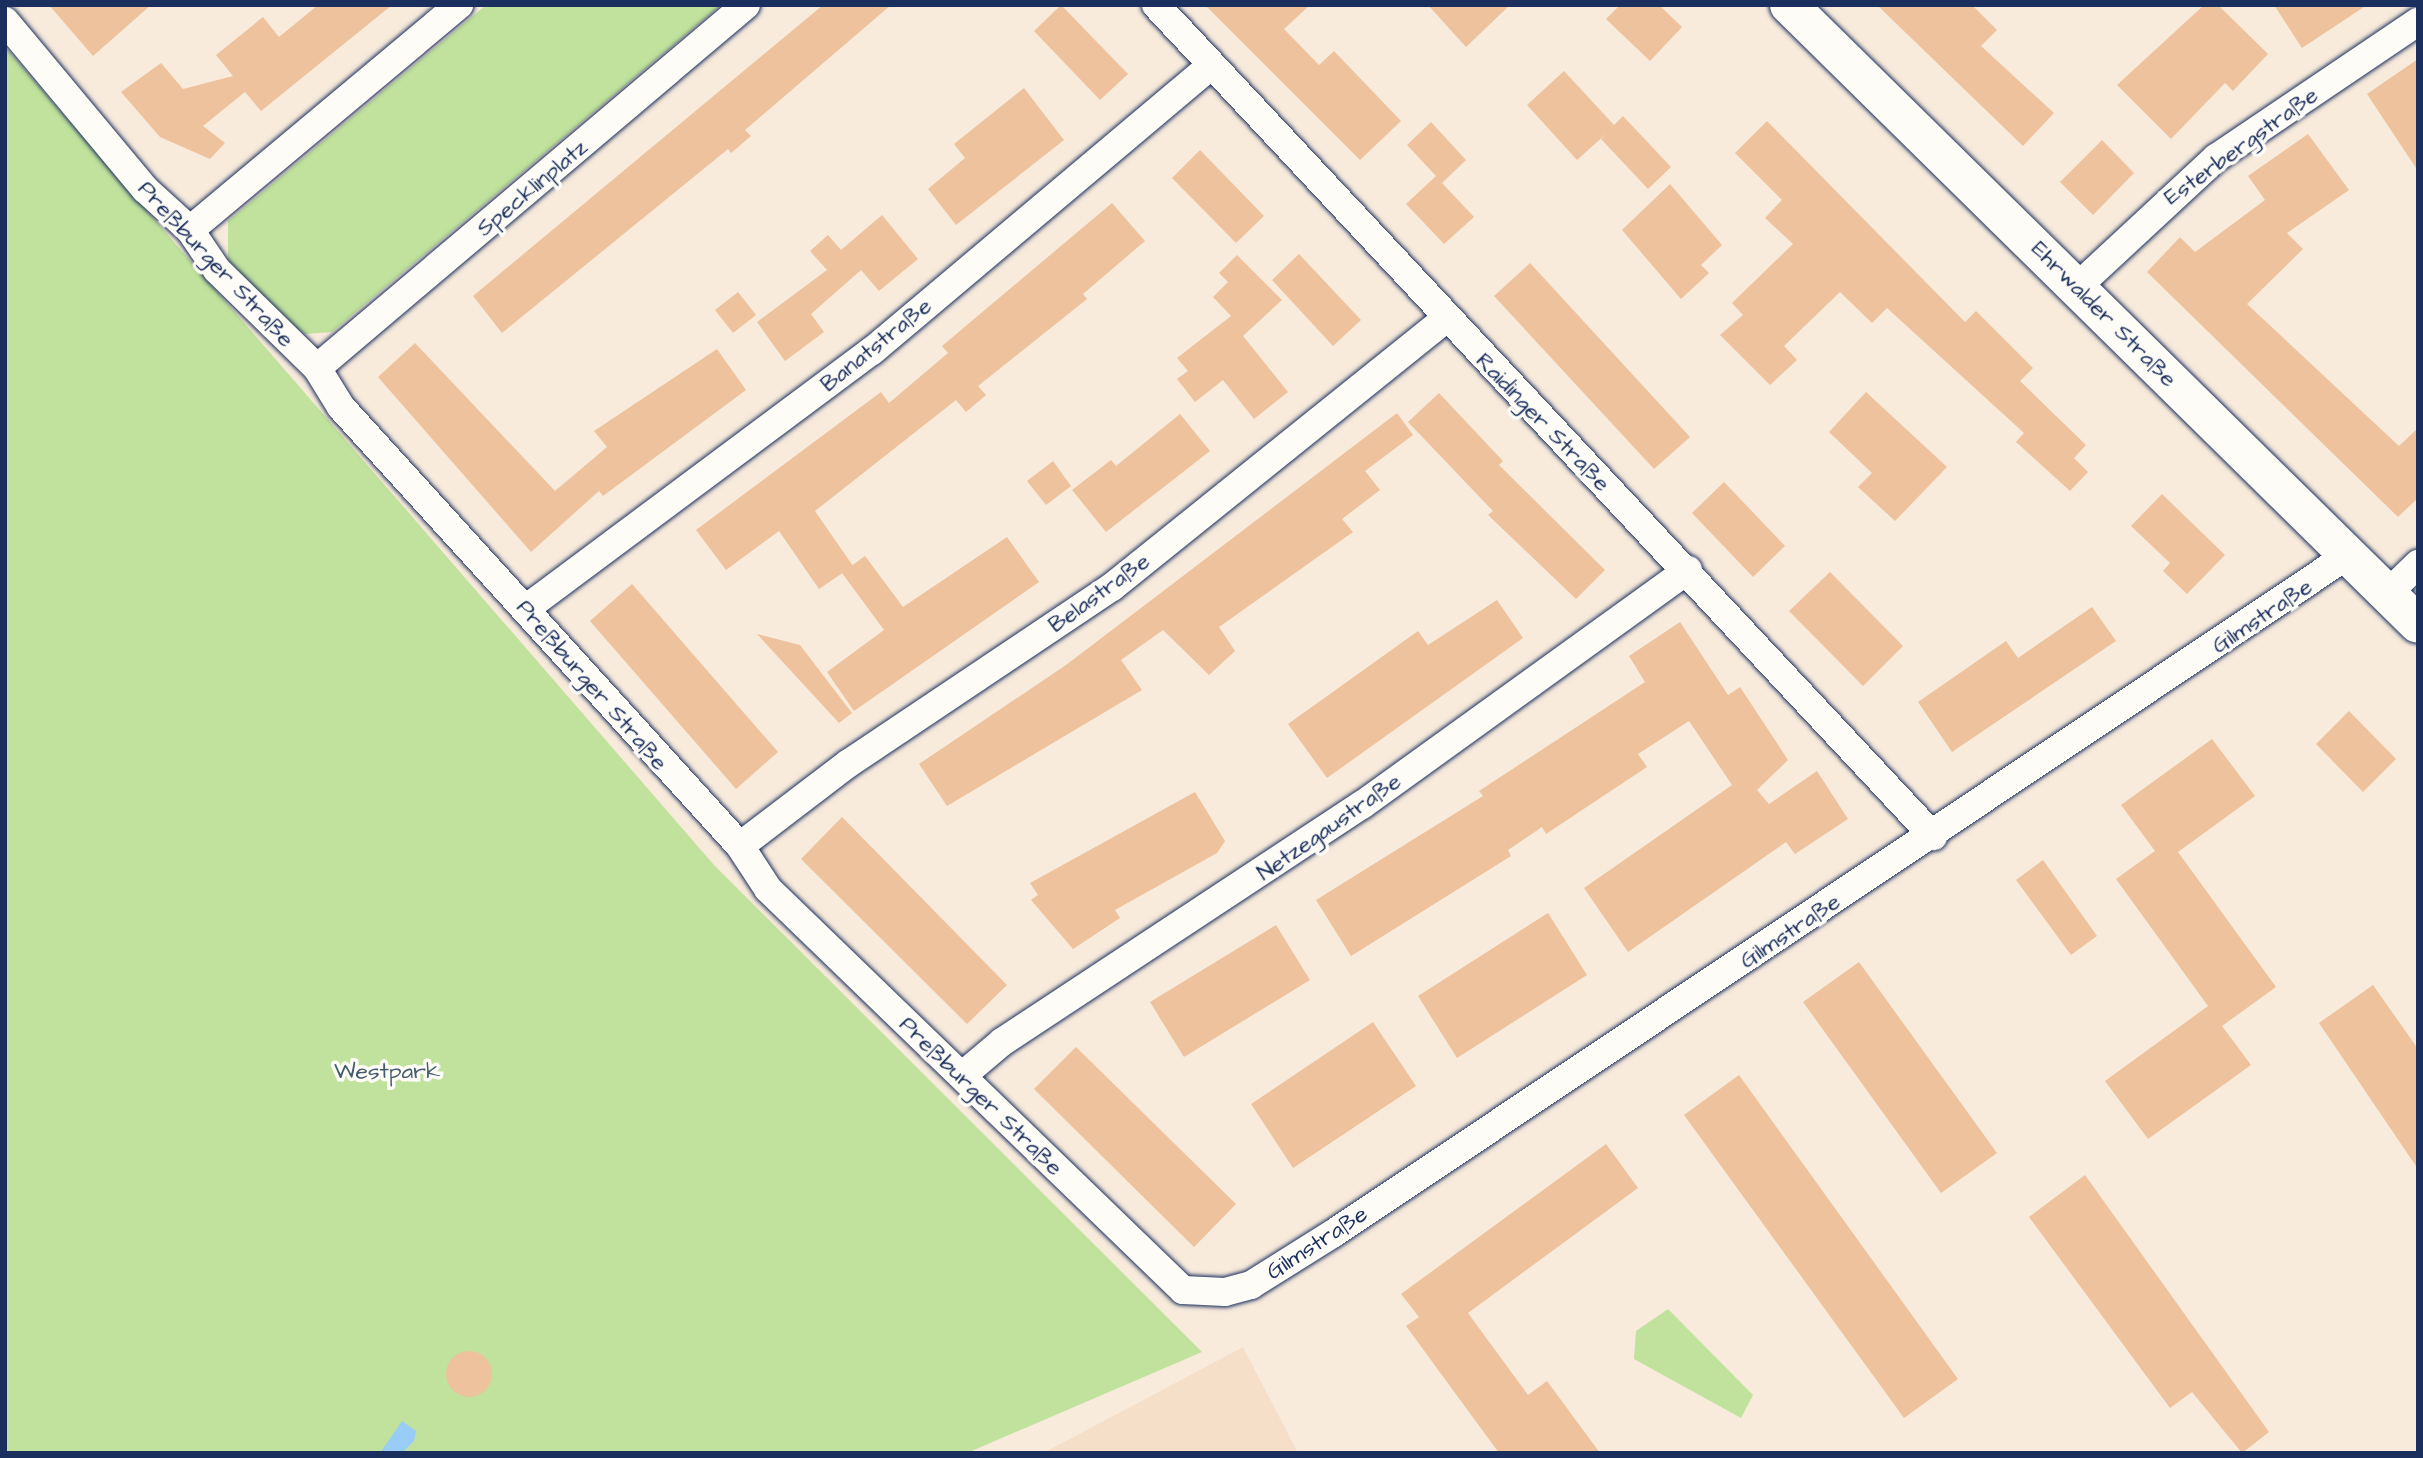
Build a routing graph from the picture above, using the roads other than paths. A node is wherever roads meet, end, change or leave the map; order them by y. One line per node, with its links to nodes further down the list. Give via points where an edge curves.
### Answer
1 (459, 5): 8 (street)
2 (746, 5): 11 (street, Specklinplatz)
3 (1156, 5): 7 (street, Raidinger Straße)
4 (1788, 5): 9 (street, Ehrwalder Straße)
5 (5, 21): 8 (street, Preßburger Straße, via 145,189)
6 (2418, 22): 9 (street, Esterbergstraße, via 2216,158)
7 (1211, 66): 10 (street, Raidinger Straße); 16 (street, Banatstraße, via 872,351)
8 (190, 230): 11 (street, Preßburger Straße, via 217,270)
9 (2077, 287): 12 (street, Ehrwalder Straße)
10 (1444, 320): 14 (street, Raidinger Straße); 19 (street, Belastraße, via 1112,587 849,763)
11 (317, 368): 16 (street, Preßburger Straße, via 341,407 496,582)
12 (2348, 555): 15 (street, Ehrwalder Straße); 18 (street, Gilmstraße)
13 (2418, 564): 15 (street)
14 (1688, 570): 18 (street, Raidinger Straße); 20 (street, Netzegaustraße, via 1362,805 1002,1042)
15 (2388, 593): 17 (street, Ehrwalder Straße)
16 (528, 607): 19 (street, Preßburger Straße, via 564,656)
17 (2418, 624)
18 (1933, 836): 21 (street, Gilmstraße, via 1334,1233 1251,1285)
19 (740, 846): 20 (street, Preßburger Straße, via 768,889)
20 (963, 1075): 21 (street, Preßburger Straße, via 1183,1290)
21 (1225, 1292)

